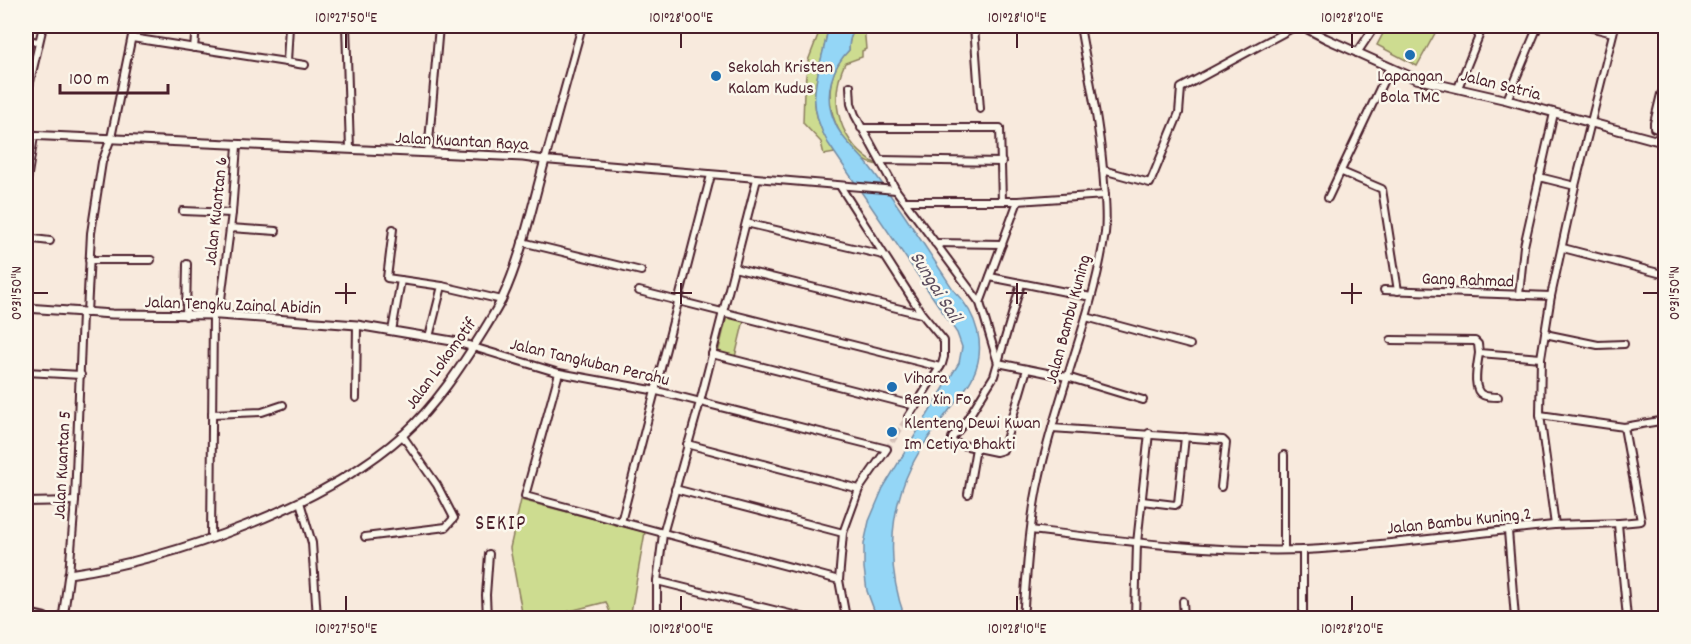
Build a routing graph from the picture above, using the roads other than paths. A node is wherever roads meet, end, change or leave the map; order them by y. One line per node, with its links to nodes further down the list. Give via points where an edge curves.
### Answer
1 (43, 26): 20 (street)
2 (134, 26): 18 (street, Jalan Kuantan 5)
3 (196, 26): 21 (street)
4 (289, 26): 23 (street)
5 (346, 26): 40 (street)
6 (439, 26): 41 (street)
7 (582, 26): 42 (street, Jalan Lokomotif)
8 (974, 26): 31 (street)
9 (1080, 26): 45 (street, Jalan Bambu Kuning)
10 (1296, 26): 45 (street, via 1181,88 1179,113 1150,183)
11 (1302, 26): 22 (street, Jalan Satria)
12 (1375, 26): 22 (street)
13 (1482, 26): 27 (street)
14 (1538, 26): 30 (street)
15 (1585, 26): 17 (street)
16 (1615, 26): 17 (street, Jalan Bambu Kuning 2)
17 (1613, 33): 33 (street, Jalan Bambu Kuning 2)
18 (132, 38): 21 (street); 37 (street, Jalan Kuantan 5)
19 (26, 40): 20 (street)
20 (39, 42): 29 (street)
21 (194, 48): 23 (street)
22 (1358, 53): 25 (street, Jalan Satria)
23 (287, 62): 24 (street)
24 (305, 65)
25 (1390, 67): 27 (street, Jalan Satria, via 1416,79); 46 (street)
26 (850, 86): 34 (street, via 851,104)
27 (1458, 88): 30 (street, Jalan Satria)
28 (1665, 88): 35 (street, via 1654,123 1654,128)
29 (26, 99)
30 (1507, 100): 32 (street, Jalan Satria)
31 (980, 109)
32 (1554, 113): 33 (street, Jalan Satria); 48 (street)
33 (1589, 123): 38 (street, Jalan Satria); 51 (street, Jalan Bambu Kuning 2)
34 (861, 128): 43 (street); 44 (street, via 998,128)
35 (1665, 132)
36 (30, 135): 37 (street, Jalan Kuantan Raya); 52 (street)
37 (111, 138): 39 (street, Jalan Kuantan Raya); 72 (street, Jalan Kuantan 5, via 102,162)
38 (1665, 143)
39 (237, 146): 40 (street, Jalan Kuantan Raya); 60 (street, Jalan Kuantan 6)
40 (350, 149): 41 (street, Jalan Kuantan Raya)
41 (428, 153): 42 (street, Jalan Kuantan Raya)
42 (545, 160): 47 (street, Jalan Kuantan Raya); 67 (street, Jalan Lokomotif)
43 (880, 160): 44 (street); 53 (street)
44 (1002, 162): 57 (street)
45 (1103, 170): 54 (street, Jalan Bambu Kuning)
46 (1342, 172): 55 (street); 84 (street, via 1383,190)
47 (711, 175): 49 (street, Jalan Kuantan Raya); 89 (street)
48 (1539, 177): 51 (street); 85 (street, via 1524,246)
49 (757, 179): 50 (street, Jalan Kuantan Raya); 61 (street)
50 (840, 186): 53 (street, Jalan Kuantan Raya); 71 (street)
51 (1575, 186): 70 (street, Jalan Bambu Kuning 2)
52 (26, 187)
53 (893, 190): 56 (street)
54 (1105, 195): 58 (street); 87 (street, Jalan Bambu Kuning, via 1105,231)
55 (1328, 198)
56 (905, 201): 57 (street); 68 (street)
57 (1002, 201): 58 (street)
58 (1018, 201): 69 (street)
59 (183, 211): 60 (street)
60 (232, 213): 62 (street, Jalan Kuantan 6)
61 (746, 223): 71 (street); 75 (street)
62 (230, 228): 64 (street); 95 (street, Jalan Kuantan 6)
63 (393, 229): 79 (street, via 387,278)
64 (276, 231)
65 (26, 238): 66 (street)
66 (50, 241)
67 (522, 242): 76 (street); 88 (street, Jalan Lokomotif)
68 (935, 243): 69 (street); 90 (street)
69 (1002, 244): 78 (street)
70 (1563, 248): 77 (street); 86 (street, Jalan Bambu Kuning 2)
71 (884, 255): 94 (street)
72 (89, 260): 73 (street); 93 (street, Jalan Kuantan 5)
73 (151, 260)
74 (187, 264): 96 (street)
75 (734, 268): 92 (street); 94 (street)
76 (642, 271)
77 (1665, 275)
78 (990, 277): 80 (street); 90 (street)
79 (401, 280): 81 (street); 99 (street)
80 (1021, 284): 87 (street); 109 (street)
81 (442, 286): 88 (street); 101 (street)
82 (1384, 290): 84 (street, Gang Rahmad)
83 (639, 291): 89 (street)
84 (1398, 291): 85 (street, Gang Rahmad)
85 (1519, 295): 86 (street, Gang Rahmad)
86 (1551, 296): 100 (street, Jalan Bambu Kuning 2)
87 (1091, 297): 97 (street, Jalan Bambu Kuning)
88 (502, 300): 105 (street, Jalan Lokomotif)
89 (680, 301): 92 (street); 116 (street)
90 (980, 303): 109 (street)
91 (26, 308): 93 (street, Jalan Tengku Zainal Abidin)
92 (723, 312): 107 (street); 110 (street)
93 (85, 313): 96 (street, Jalan Tengku Zainal Abidin); 114 (street, Jalan Kuantan 5)
94 (922, 314): 110 (street, via 944,341)
95 (216, 315): 96 (street, Jalan Tengku Zainal Abidin); 98 (street, Jalan Tengku Zainal Abidin); 123 (street, Jalan Kuantan 6)
96 (186, 316)
97 (1086, 317): 104 (street); 115 (street, Jalan Bambu Kuning)
98 (357, 325): 99 (street, Jalan Tengku Zainal Abidin); 118 (street)
99 (392, 331): 101 (street, Jalan Tengku Zainal Abidin)
100 (1545, 334): 103 (street, via 1598,345); 108 (street, Jalan Bambu Kuning 2)
101 (429, 337): 105 (street, Jalan Tengku Zainal Abidin)
102 (1391, 340): 106 (street, via 1475,341)
103 (1624, 344)
104 (1190, 345)
105 (473, 347): 113 (street, Jalan Tangkuban Perahu); 130 (street, Jalan Lokomotif, via 425,414)
106 (1479, 353): 108 (street); 117 (street, via 1478,390)
107 (712, 354): 120 (street); 122 (street)
108 (1541, 358): 124 (street, Jalan Bambu Kuning 2)
109 (998, 363): 111 (street); 133 (street, via 983,395 952,438 953,443)
110 (940, 367): 122 (street)
111 (1026, 369): 115 (street); 133 (street, via 1003,450 999,453)
112 (26, 372): 114 (street)
113 (559, 373): 116 (street, Jalan Tangkuban Perahu); 143 (street, via 525,496)
114 (81, 375): 139 (street, Jalan Kuantan 5)
115 (1067, 377): 119 (street); 128 (street, Jalan Bambu Kuning)
116 (657, 392): 120 (street, Jalan Tangkuban Perahu); 143 (street)
117 (1498, 397)
118 (356, 398)
119 (1143, 400)
120 (700, 402): 132 (street); 137 (street, Jalan Tangkuban Perahu, via 887,448)
121 (283, 405): 123 (street, via 262,412)
122 (916, 406): 125 (street)
123 (212, 414): 150 (street, Jalan Kuantan 6)
124 (1540, 416): 127 (street); 145 (street, Jalan Bambu Kuning 2)
125 (908, 417)
126 (1665, 420): 127 (street)
127 (1624, 427): 144 (street, via 1641,521)
128 (1052, 428): 129 (street); 146 (street, Jalan Bambu Kuning)
129 (1149, 433): 131 (street); 140 (street)
130 (402, 435): 142 (street, Jalan Lokomotif, via 340,480); 151 (street, via 437,485 454,518 446,527)
131 (1185, 437): 135 (street, via 1226,443); 140 (street, via 1178,503)
132 (687, 444): 136 (street); 137 (street)
133 (976, 448): 138 (street)
134 (1284, 455): 153 (street)
135 (1221, 487)
136 (675, 489): 148 (street); 149 (street)
137 (859, 489): 148 (street)
138 (968, 494)
139 (75, 501): 141 (street); 156 (street, Jalan Kuantan 5)
140 (1142, 501): 152 (street)
141 (26, 502)
142 (300, 502): 150 (street, Jalan Lokomotif); 163 (street, via 312,543)
143 (621, 522): 149 (street)
144 (1618, 524): 145 (street); 173 (street)
145 (1555, 525): 147 (street, Jalan Bambu Kuning 2)
146 (1031, 530): 152 (street, Jalan Bambu Kuning 2); 168 (street, Jalan Bambu Kuning)
147 (1508, 531): 154 (street, Jalan Bambu Kuning 2); 172 (street)
148 (843, 533): 157 (street)
149 (663, 534): 157 (street); 158 (street)
150 (211, 537): 156 (street, Jalan Lokomotif, via 105,569)
151 (365, 537)
152 (1137, 543): 153 (street, Jalan Bambu Kuning 2); 169 (street)
153 (1284, 549): 154 (street, Jalan Bambu Kuning 2)
154 (1303, 550): 171 (street)
155 (489, 554): 164 (street)
156 (69, 574): 162 (street, Jalan Kuantan 5)
157 (839, 580): 167 (street)
158 (657, 581): 165 (street); 166 (street)
159 (1183, 601): 170 (street)
160 (26, 614): 161 (main road)
161 (44, 618)
162 (63, 618)
163 (317, 618)
164 (487, 618)
165 (657, 618)
166 (806, 618)
167 (846, 618)
168 (1023, 618)
169 (1135, 618)
170 (1184, 618)
171 (1303, 618)
172 (1515, 618)
173 (1627, 618)

